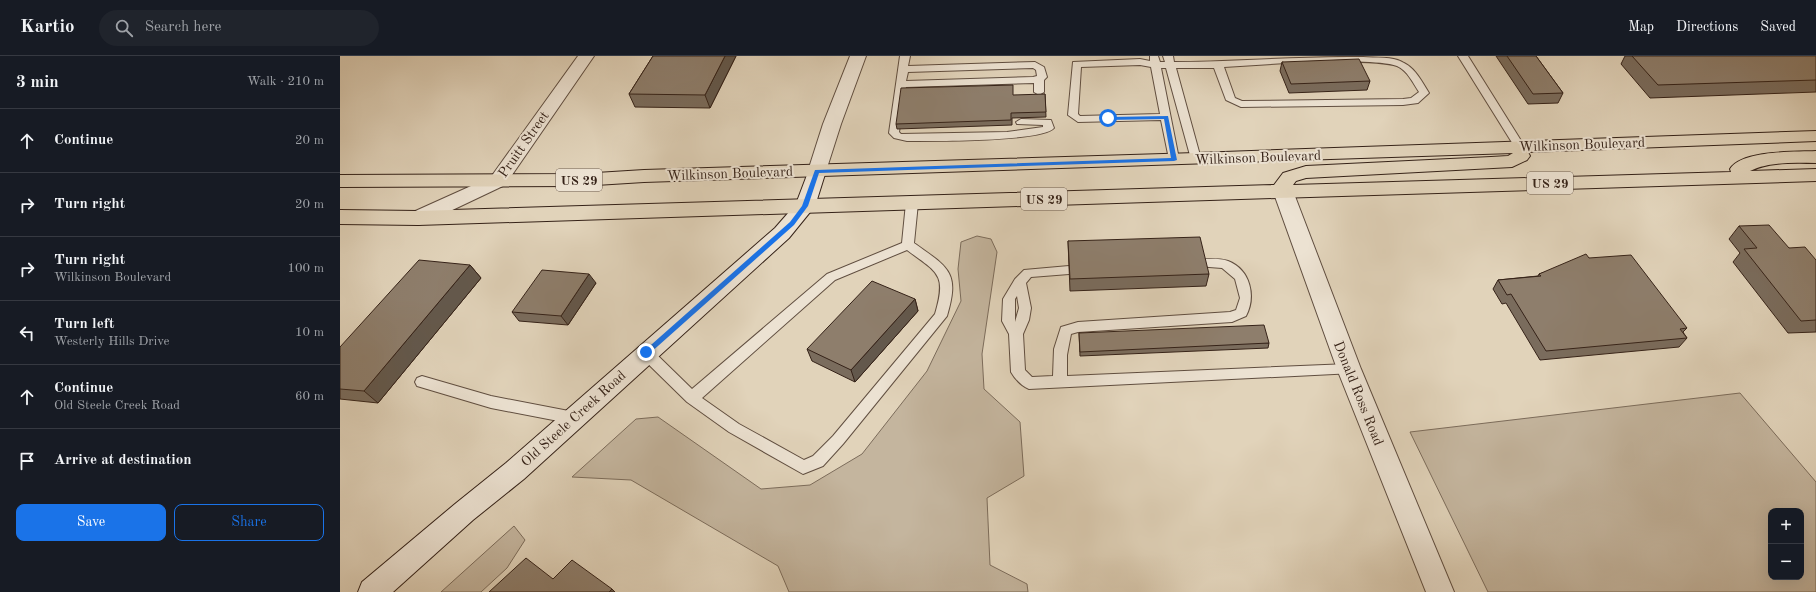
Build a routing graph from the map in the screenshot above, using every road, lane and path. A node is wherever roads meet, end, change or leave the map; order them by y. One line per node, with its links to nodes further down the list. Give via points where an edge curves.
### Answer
1 (586, 56): 24 (street, Pruitt Street)
2 (858, 56): 20 (street)
3 (905, 56): 9 (lane)
4 (1463, 56): 16 (lane)
5 (1281, 58): 8 (lane); 8 (lane, via 1383,61 1400,64 1410,71 1424,93 1414,101 1403,102 1241,104 1231,100)
6 (1169, 60): 7 (lane); 8 (lane); 18 (lane)
7 (1154, 61): 13 (lane); 13 (lane, via 1076,64 1072,115 1078,119)
8 (1218, 65)
9 (903, 69): 10 (lane, via 1035,65 1041,69 1042,77); 11 (lane)
10 (1039, 79): 11 (lane); 12 (lane)
11 (901, 84): 14 (lane, via 894,133 898,136 907,138 1021,134 1042,132 1049,128 1047,122)
12 (1039, 92)
13 (1166, 117): 19 (lane)
14 (1021, 122)
15 (1816, 136): 16 (main road, Wilkinson Boulevard / US 29)
16 (1520, 147): 18 (main road, Wilkinson Boulevard / US 29); 25 (main road, via 1521,155 1518,158 1503,162 1298,174 1284,183)
17 (1816, 157): 22 (main road, via 1753,163 1739,169)
18 (1196, 159): 19 (main road, Wilkinson Boulevard / US 29)
19 (1174, 160): 20 (main road, Wilkinson Boulevard / US 29)
20 (817, 171): 24 (main road, Wilkinson Boulevard / US 29); 27 (street)
21 (1816, 174): 22 (main road, US 29)
22 (1735, 177): 25 (main road, US 29)
23 (340, 181): 24 (main road, Wilkinson Boulevard / US 29)
24 (498, 181): 29 (street, Pruitt Street)
25 (1283, 191): 26 (main road, US 29); 34 (street, Donald Ross Road)
26 (912, 203): 27 (main road, US 29); 30 (lane)
27 (805, 206): 29 (main road, US 29); 33 (street, Old Steele Creek Road, via 782,233)
28 (340, 217): 29 (main road, US 29)
29 (418, 218)
30 (908, 245): 37 (lane, via 831,278); 37 (lane, via 944,271 948,284 941,316 818,461 803,467 734,428)
31 (1200, 263): 35 (lane, via 1224,264 1241,277 1246,298 1241,313 1232,317 1078,326 1066,331 1060,345)
32 (1069, 270): 35 (lane, via 1028,273 1019,282 1025,298 1024,320 1016,334 1018,372 1029,383)
33 (646, 352): 37 (lane); 38 (street, Old Steele Creek Road)
34 (1348, 369): 35 (lane); 40 (street, Donald Ross Road)
35 (1060, 381)
36 (422, 382): 38 (lane, via 491,402)
37 (692, 398)
38 (574, 418): 39 (street, Old Steele Creek Road)
39 (372, 592)
40 (1440, 592)

